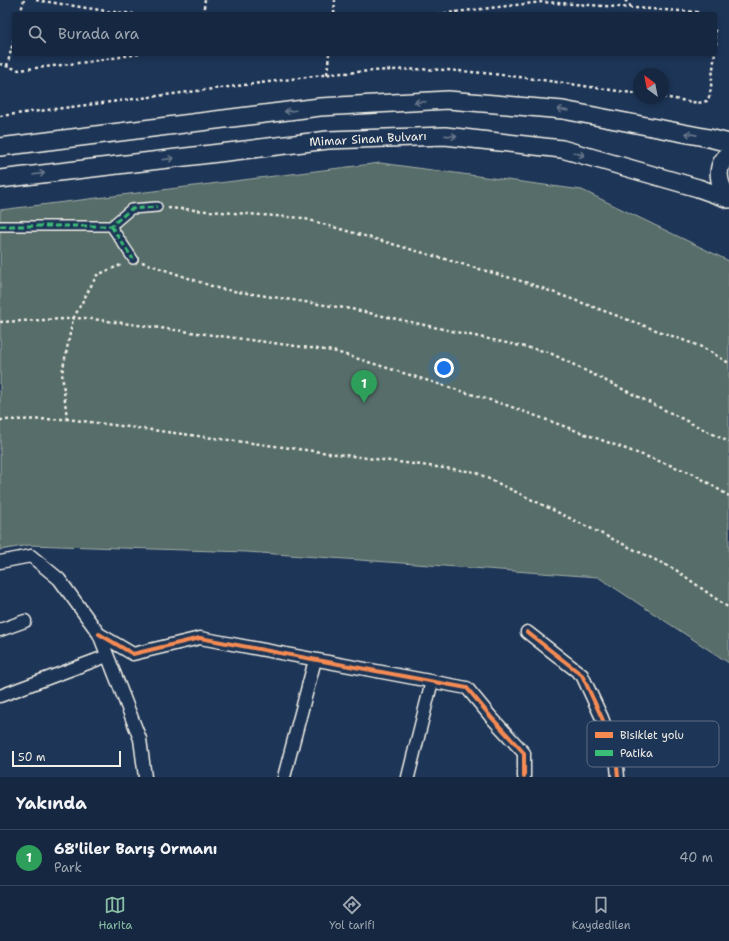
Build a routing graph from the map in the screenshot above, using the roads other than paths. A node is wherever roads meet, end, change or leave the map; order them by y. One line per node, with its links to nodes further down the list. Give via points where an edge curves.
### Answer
1 (729, 143): 2 (main road, one-way to 2, via 563,110 448,100 320,107)
2 (0, 147)
3 (729, 154): 5 (main road, via 721,165 719,174 720,184)
4 (0, 179): 5 (main road, Mimar Sinan Bulvarı, one-way to 5, via 328,140 445,136 562,149)
5 (729, 199)
6 (157, 207): 8 (street, via 131,209)
7 (0, 226): 8 (street)
8 (111, 226): 9 (street)
9 (133, 259)
10 (0, 562): 14 (street, via 31,556 59,579)
11 (25, 621): 12 (street)
12 (0, 630)
13 (527, 632): 19 (street, via 582,675)
14 (99, 634): 15 (street); 16 (street, via 133,654 200,638)
15 (108, 656): 18 (street); 21 (street, via 140,739)
16 (315, 660): 17 (street); 22 (street)
17 (432, 681): 23 (street); 24 (street, via 467,688 524,753)
18 (0, 696)
19 (603, 721)
20 (617, 767): 25 (street)
21 (145, 777)
22 (284, 777)
23 (408, 777)
24 (524, 777)
25 (618, 777)

